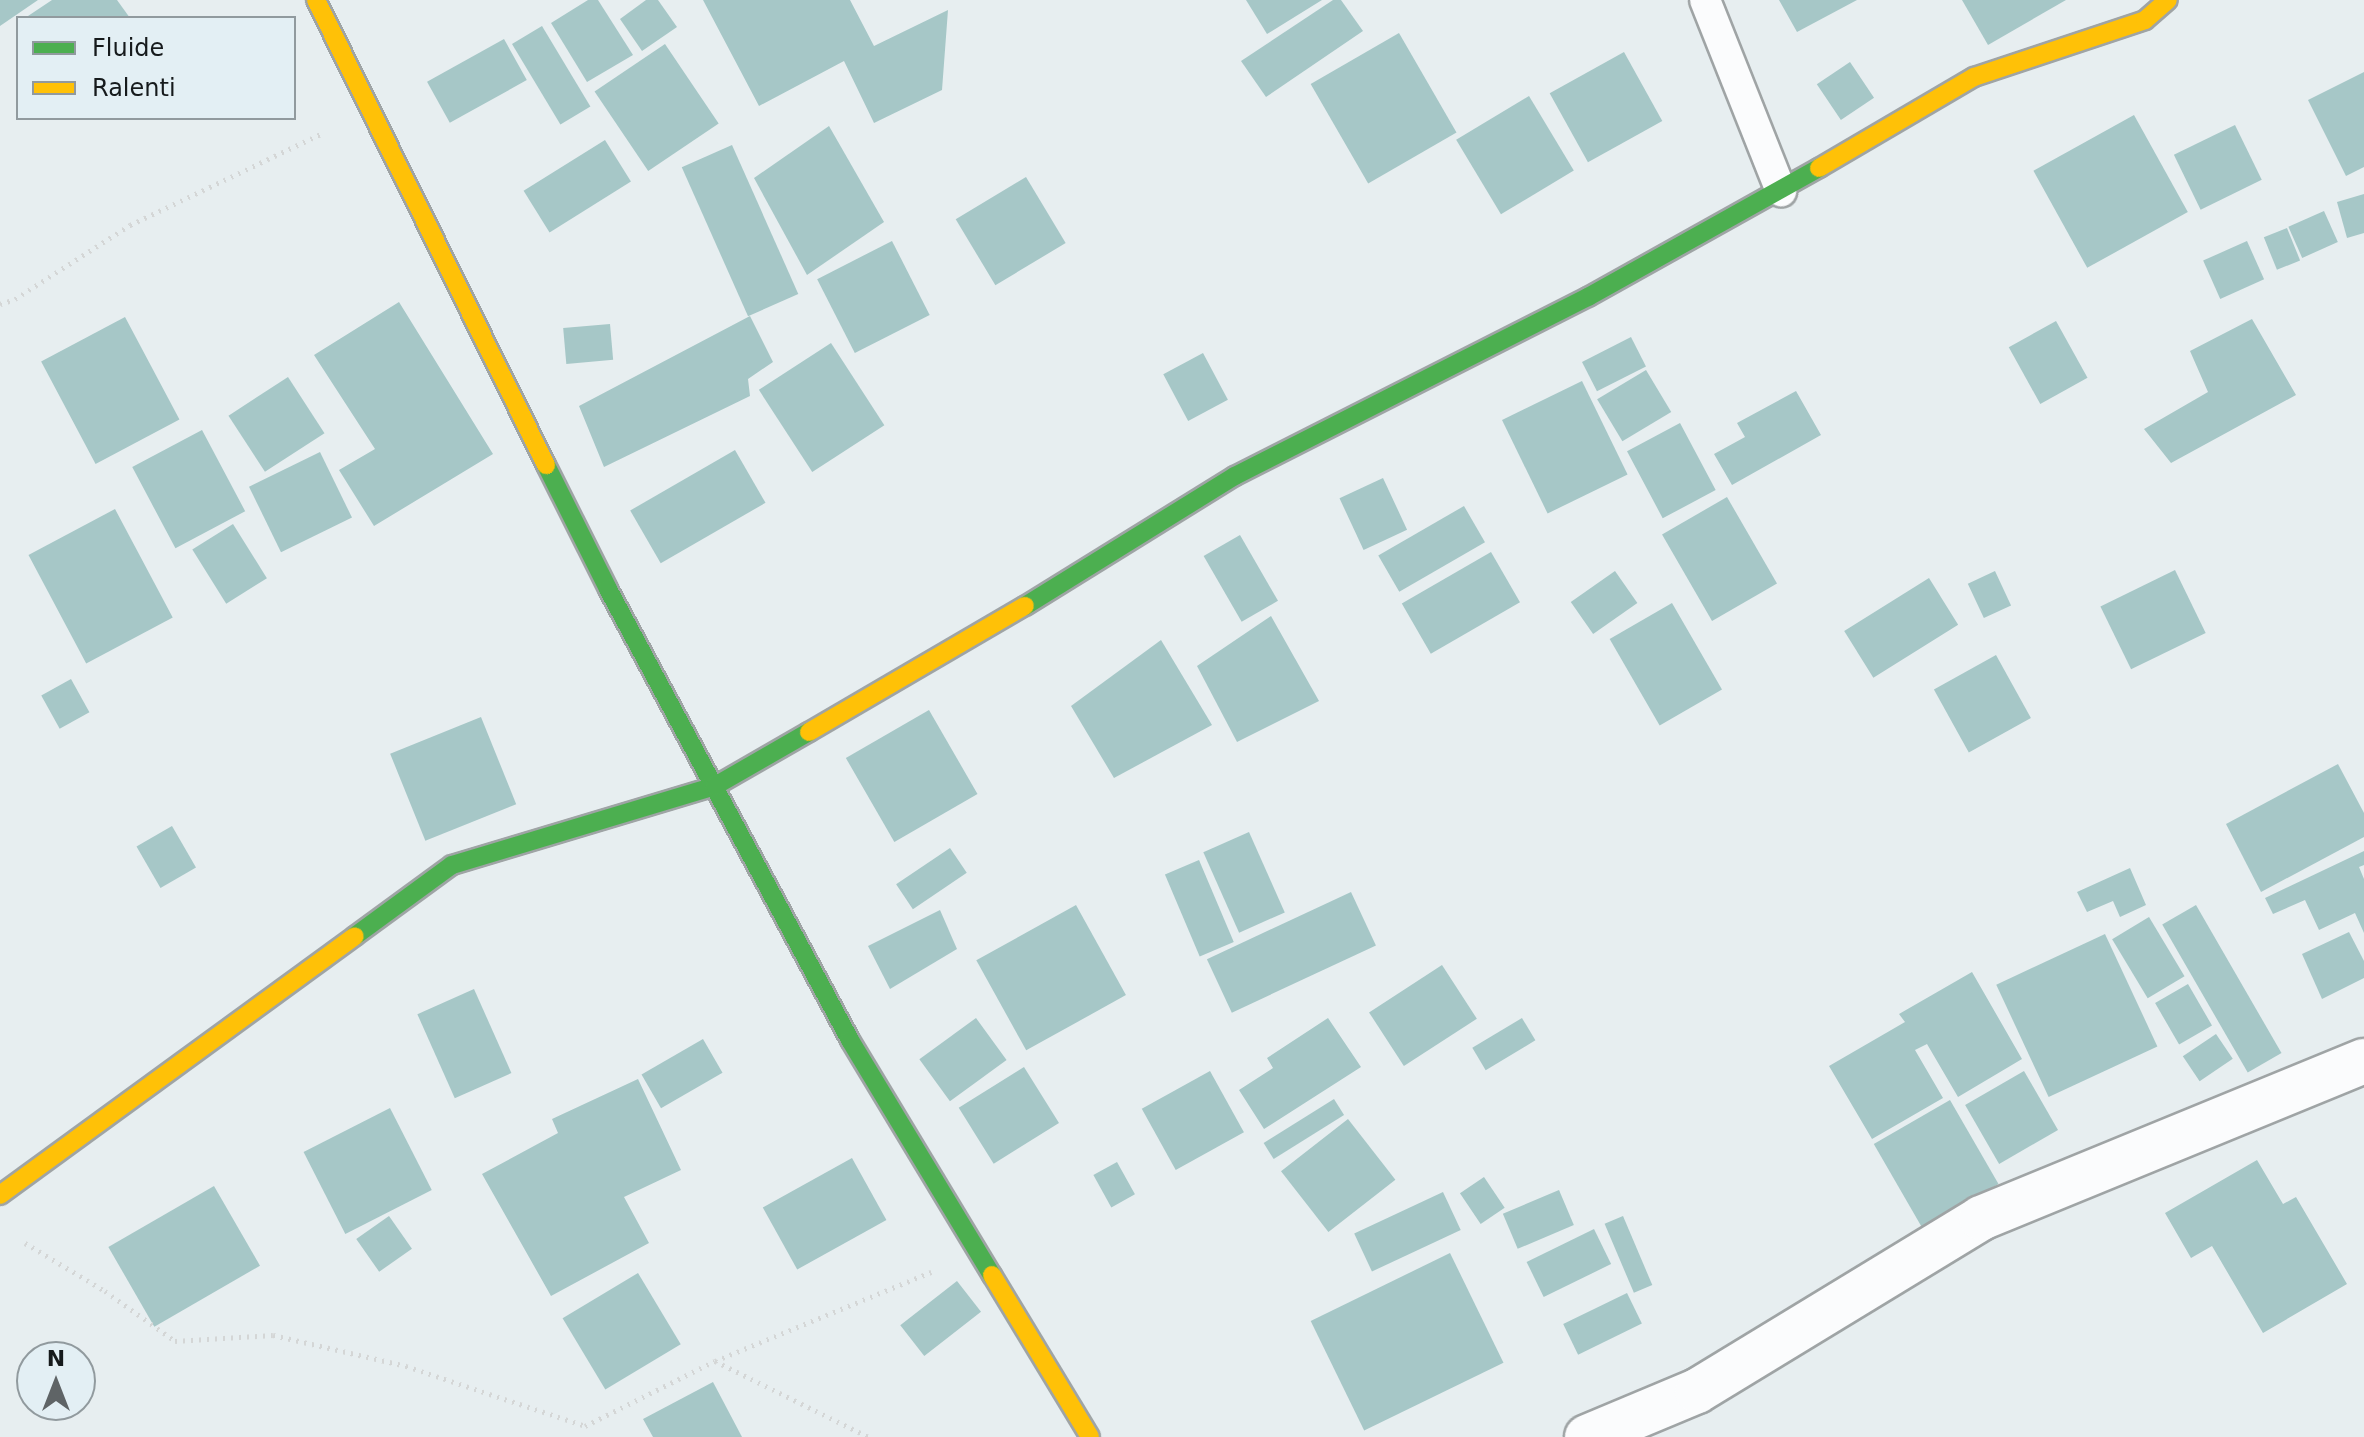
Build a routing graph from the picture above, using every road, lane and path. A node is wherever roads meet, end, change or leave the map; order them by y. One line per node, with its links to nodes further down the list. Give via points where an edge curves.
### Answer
1 (316, 0): 4 (street)
2 (1705, 0): 5 (lane)
3 (2168, 0): 5 (street, via 2145,20 1974,77)
4 (371, 110): 6 (path, via 130,225); 7 (street, via 608,589)
5 (1781, 191): 7 (street, via 1588,297 1235,476 965,643)
6 (0, 304)
7 (715, 786): 9 (street, via 452,865); 11 (street, via 850,1040)
8 (2364, 1061): 15 (street, via 1981,1218 1697,1391)
9 (0, 1195)
10 (13, 1235): 12 (path, via 175,1341 273,1335 406,1366 585,1426)
11 (978, 1250): 12 (path); 14 (street)
12 (715, 1361): 13 (path)
13 (869, 1437)
14 (1090, 1437)
15 (1587, 1437)

